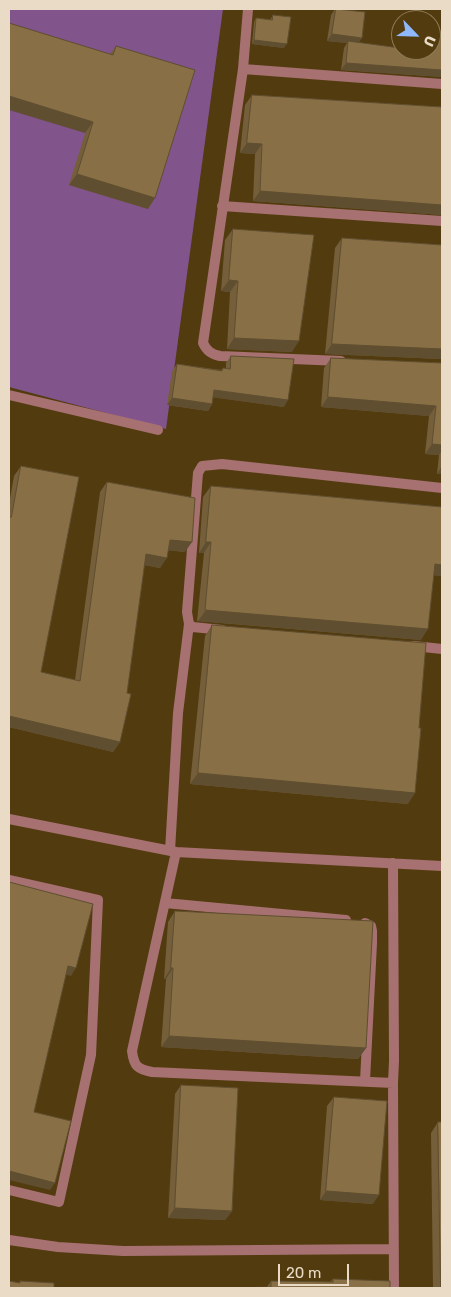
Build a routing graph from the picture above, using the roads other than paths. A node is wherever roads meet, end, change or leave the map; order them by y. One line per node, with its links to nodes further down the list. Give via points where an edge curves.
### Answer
1 (248, 9): 2 (street)
2 (243, 68): 3 (street); 4 (street)
3 (442, 84)
4 (222, 206): 5 (street); 6 (street, via 203,343 206,349 220,356)
5 (442, 221)
6 (355, 362)
7 (9, 395): 8 (street)
8 (158, 430)
9 (442, 488): 10 (street, via 222,464 202,466 198,473 187,612)
10 (189, 624): 11 (street, via 196,628); 15 (street, via 178,712)
11 (235, 631)
12 (400, 645): 13 (street)
13 (442, 649)
14 (9, 819): 15 (street)
15 (173, 852): 16 (street); 19 (street)
16 (394, 863): 17 (street); 21 (street)
17 (442, 866)
18 (9, 880): 22 (street, via 98,900 91,1055 59,1202)
19 (165, 903): 20 (street, via 362,922 371,926); 20 (street, via 132,1051 136,1066 152,1072)
20 (365, 1082): 21 (street)
21 (392, 1083): 24 (street)
22 (9, 1190)
23 (9, 1240): 24 (street, via 123,1251)
24 (393, 1249): 25 (street)
25 (394, 1288)

